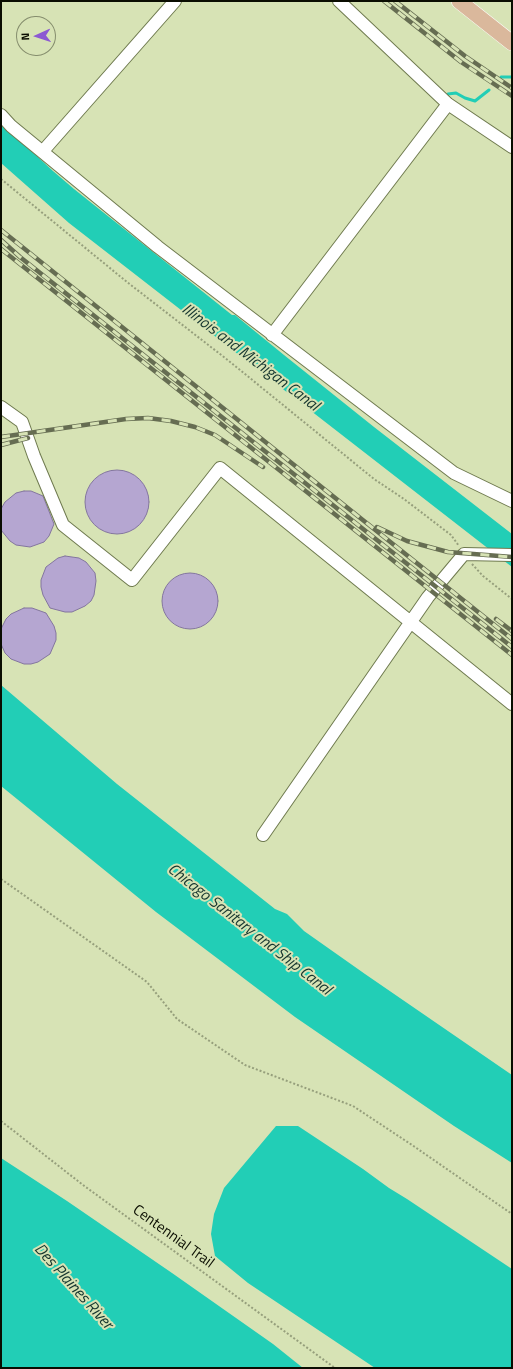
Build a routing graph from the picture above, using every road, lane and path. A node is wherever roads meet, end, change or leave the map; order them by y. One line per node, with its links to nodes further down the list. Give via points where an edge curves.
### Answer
1 (175, 1): 8 (lane)
2 (339, 1): 5 (lane)
3 (459, 1): 4 (main road)
4 (512, 43)
5 (448, 104): 7 (lane); 10 (lane)
6 (1, 115): 8 (lane)
7 (512, 147)
8 (42, 152): 10 (lane, via 158,248)
9 (1, 179): 13 (path, via 374,479 451,535)
10 (272, 335): 12 (lane, via 454,473)
11 (1, 408): 16 (lane, via 22,422 63,525 132,580 220,468)
12 (512, 501)
13 (464, 554): 14 (lane); 15 (path, via 483,576); 16 (lane, via 428,597)
14 (512, 555)
15 (512, 598)
16 (411, 623): 17 (lane); 18 (lane)
17 (512, 704)
18 (264, 835)
19 (1, 879): 21 (path, via 147,982 177,1019 245,1065 353,1106)
20 (1, 1121): 22 (path, Centennial Trail, via 83,1185)
21 (512, 1214)
22 (335, 1368)

